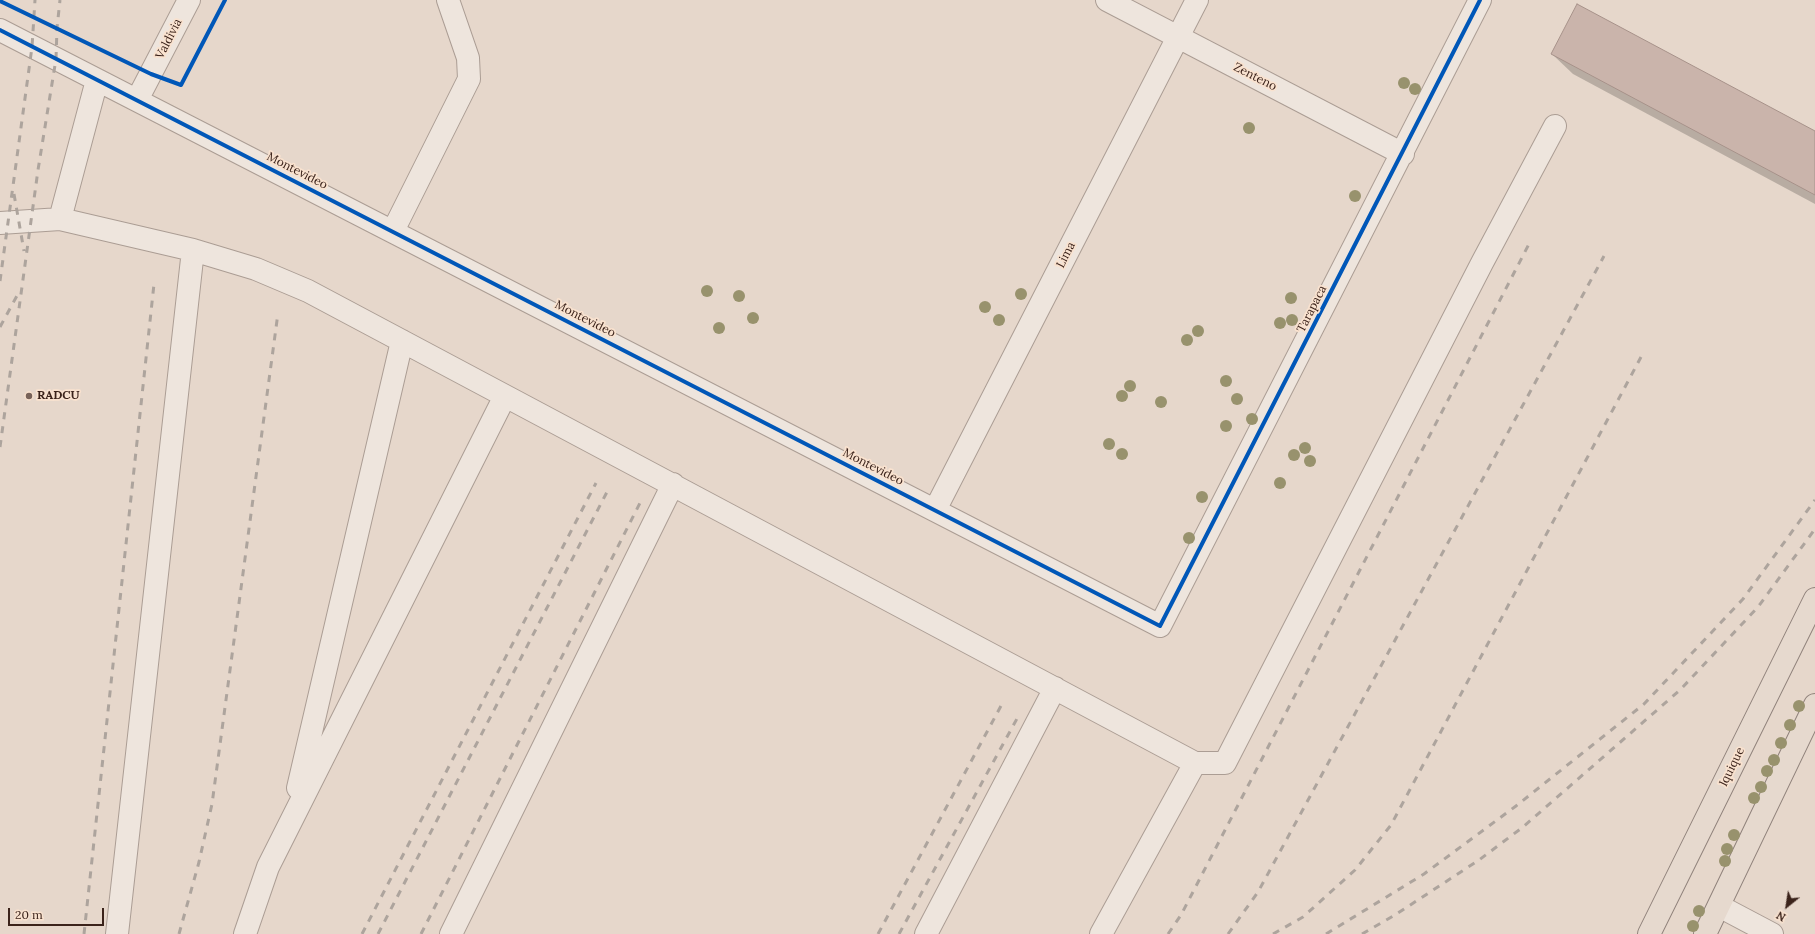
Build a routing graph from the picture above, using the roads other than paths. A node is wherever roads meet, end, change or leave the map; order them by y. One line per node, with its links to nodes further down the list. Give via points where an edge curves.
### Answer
1 (189, 0): 9 (street, Valdivia)
2 (448, 0): 14 (street, via 468,58 469,79)
3 (1107, 0): 7 (street, Zenteno)
4 (1197, 0): 7 (street, Lima)
5 (1480, 0): 11 (street, Tarapaca)
6 (0, 30): 8 (street, Montevideo)
7 (1178, 37): 11 (street, Zenteno); 19 (street, Lima)
8 (97, 80): 9 (street, Montevideo); 12 (street)
9 (137, 100): 14 (street, Montevideo)
10 (1555, 126): 24 (street, via 1225,763)
11 (1403, 154): 21 (street, Tarapaca)
12 (60, 219): 13 (street); 15 (street)
13 (0, 224)
14 (392, 231): 19 (street, Montevideo)
15 (193, 250): 16 (street, via 256,269 308,291); 27 (street)
16 (402, 341): 17 (street); 25 (street)
17 (505, 396): 18 (street); 25 (street)
18 (673, 484): 22 (street); 29 (street)
19 (935, 510): 21 (street, Montevideo)
20 (1815, 599): 32 (main road, Iquique)
21 (1160, 626)
22 (1055, 688): 24 (street); 30 (street)
23 (1815, 705): 26 (main road)
24 (1195, 762): 31 (street)
25 (290, 822): 28 (street, via 268,867)
26 (1719, 906): 33 (main road); 34 (street)
27 (117, 934)
28 (245, 934)
29 (451, 934)
30 (926, 934)
31 (1101, 934)
32 (1649, 934)
33 (1705, 934)
34 (1772, 934)

